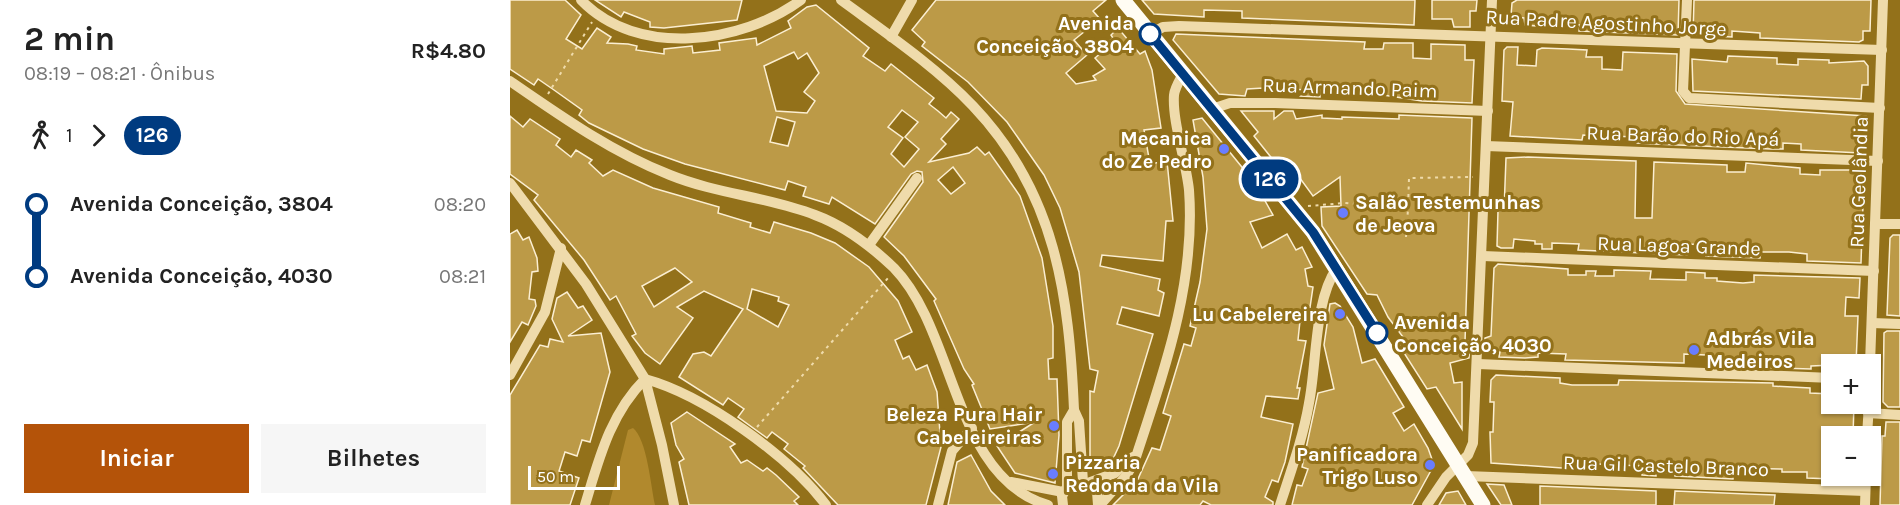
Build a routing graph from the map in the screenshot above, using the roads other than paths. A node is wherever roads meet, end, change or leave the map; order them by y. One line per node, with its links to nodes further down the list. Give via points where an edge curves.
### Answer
1 (581, 0): 2 (street, via 623,30 674,38 736,32 780,15)
2 (801, 0)
3 (842, 0): 11 (street)
4 (912, 0): 11 (street)
5 (1123, 0): 9 (main road)
6 (1492, 0): 10 (street)
7 (1687, 0): 12 (street)
8 (1883, 0): 13 (street, Rua Geolândia)
9 (1150, 34): 10 (street, Rua Padre Agostinho Jorge, via 1171,26); 14 (main road)
10 (1491, 35): 12 (street, Rua Padre Agostinho Jorge); 18 (street)
11 (891, 37): 37 (street, via 972,104 1010,151 1037,199 1055,249 1066,300)
12 (1685, 44): 13 (street, Rua Padre Agostinho Jorge); 16 (street, via 1683,91 1692,100)
13 (1881, 50): 16 (street, Rua Geolândia)
14 (1183, 74): 17 (main road); 41 (street, via 1174,96 1189,190 1189,257 1174,337)
15 (510, 81): 25 (street, via 595,139 663,172 815,215)
16 (1880, 108): 20 (street, Rua Geolândia)
17 (1212, 109): 18 (street, Rua Armando Paim, via 1230,103 1264,103); 28 (main road)
18 (1488, 111): 19 (street)
19 (1486, 146): 20 (street, Rua Barão do Rio Apá); 27 (street)
20 (1878, 161): 23 (street, Rua Geolândia)
21 (917, 178): 25 (street)
22 (510, 183): 26 (street)
23 (1875, 224): 24 (street); 29 (street, Rua Geolândia)
24 (1900, 224)
25 (869, 245): 40 (street, via 895,270 924,313)
26 (561, 248): 34 (street, via 545,312); 36 (street)
27 (1483, 256): 29 (street, Rua Lagoa Grande); 33 (street)
28 (1337, 268): 42 (main road); 55 (street, via 1324,292 1310,401)
29 (1874, 271): 30 (street, Rua Geolândia)
30 (1872, 323): 31 (street); 32 (street, Rua Geolândia)
31 (1900, 324)
32 (1870, 354)
33 (1478, 364): 35 (street); 42 (street, via 1473,443)
34 (510, 375)
35 (1821, 378)
36 (645, 379): 48 (street, via 618,411); 49 (street); 50 (street, via 687,395 776,453 812,486)
37 (1074, 410): 44 (street, via 1079,421); 46 (street, via 1067,422)
38 (1881, 411): 39 (street)
39 (1900, 415)
40 (972, 428): 43 (street); 51 (street, via 952,451)
41 (1137, 452): 44 (street, via 1115,473); 54 (street, via 1126,476)
42 (1462, 470): 47 (street, Rua Gil Castelo Branco); 56 (street, via 1443,481); 57 (main road)
43 (1006, 481): 46 (street, via 1029,488); 52 (street)
44 (1085, 483): 46 (street); 54 (street, via 1097,492)
45 (1865, 486): 47 (street)
46 (1065, 490): 53 (street)
47 (1865, 491): 58 (street)
48 (585, 505)
49 (674, 505)
50 (826, 505)
51 (938, 505)
52 (1048, 505)
53 (1063, 505)
54 (1099, 505)
55 (1280, 505)
56 (1427, 505)
57 (1483, 505)
58 (1865, 505)

